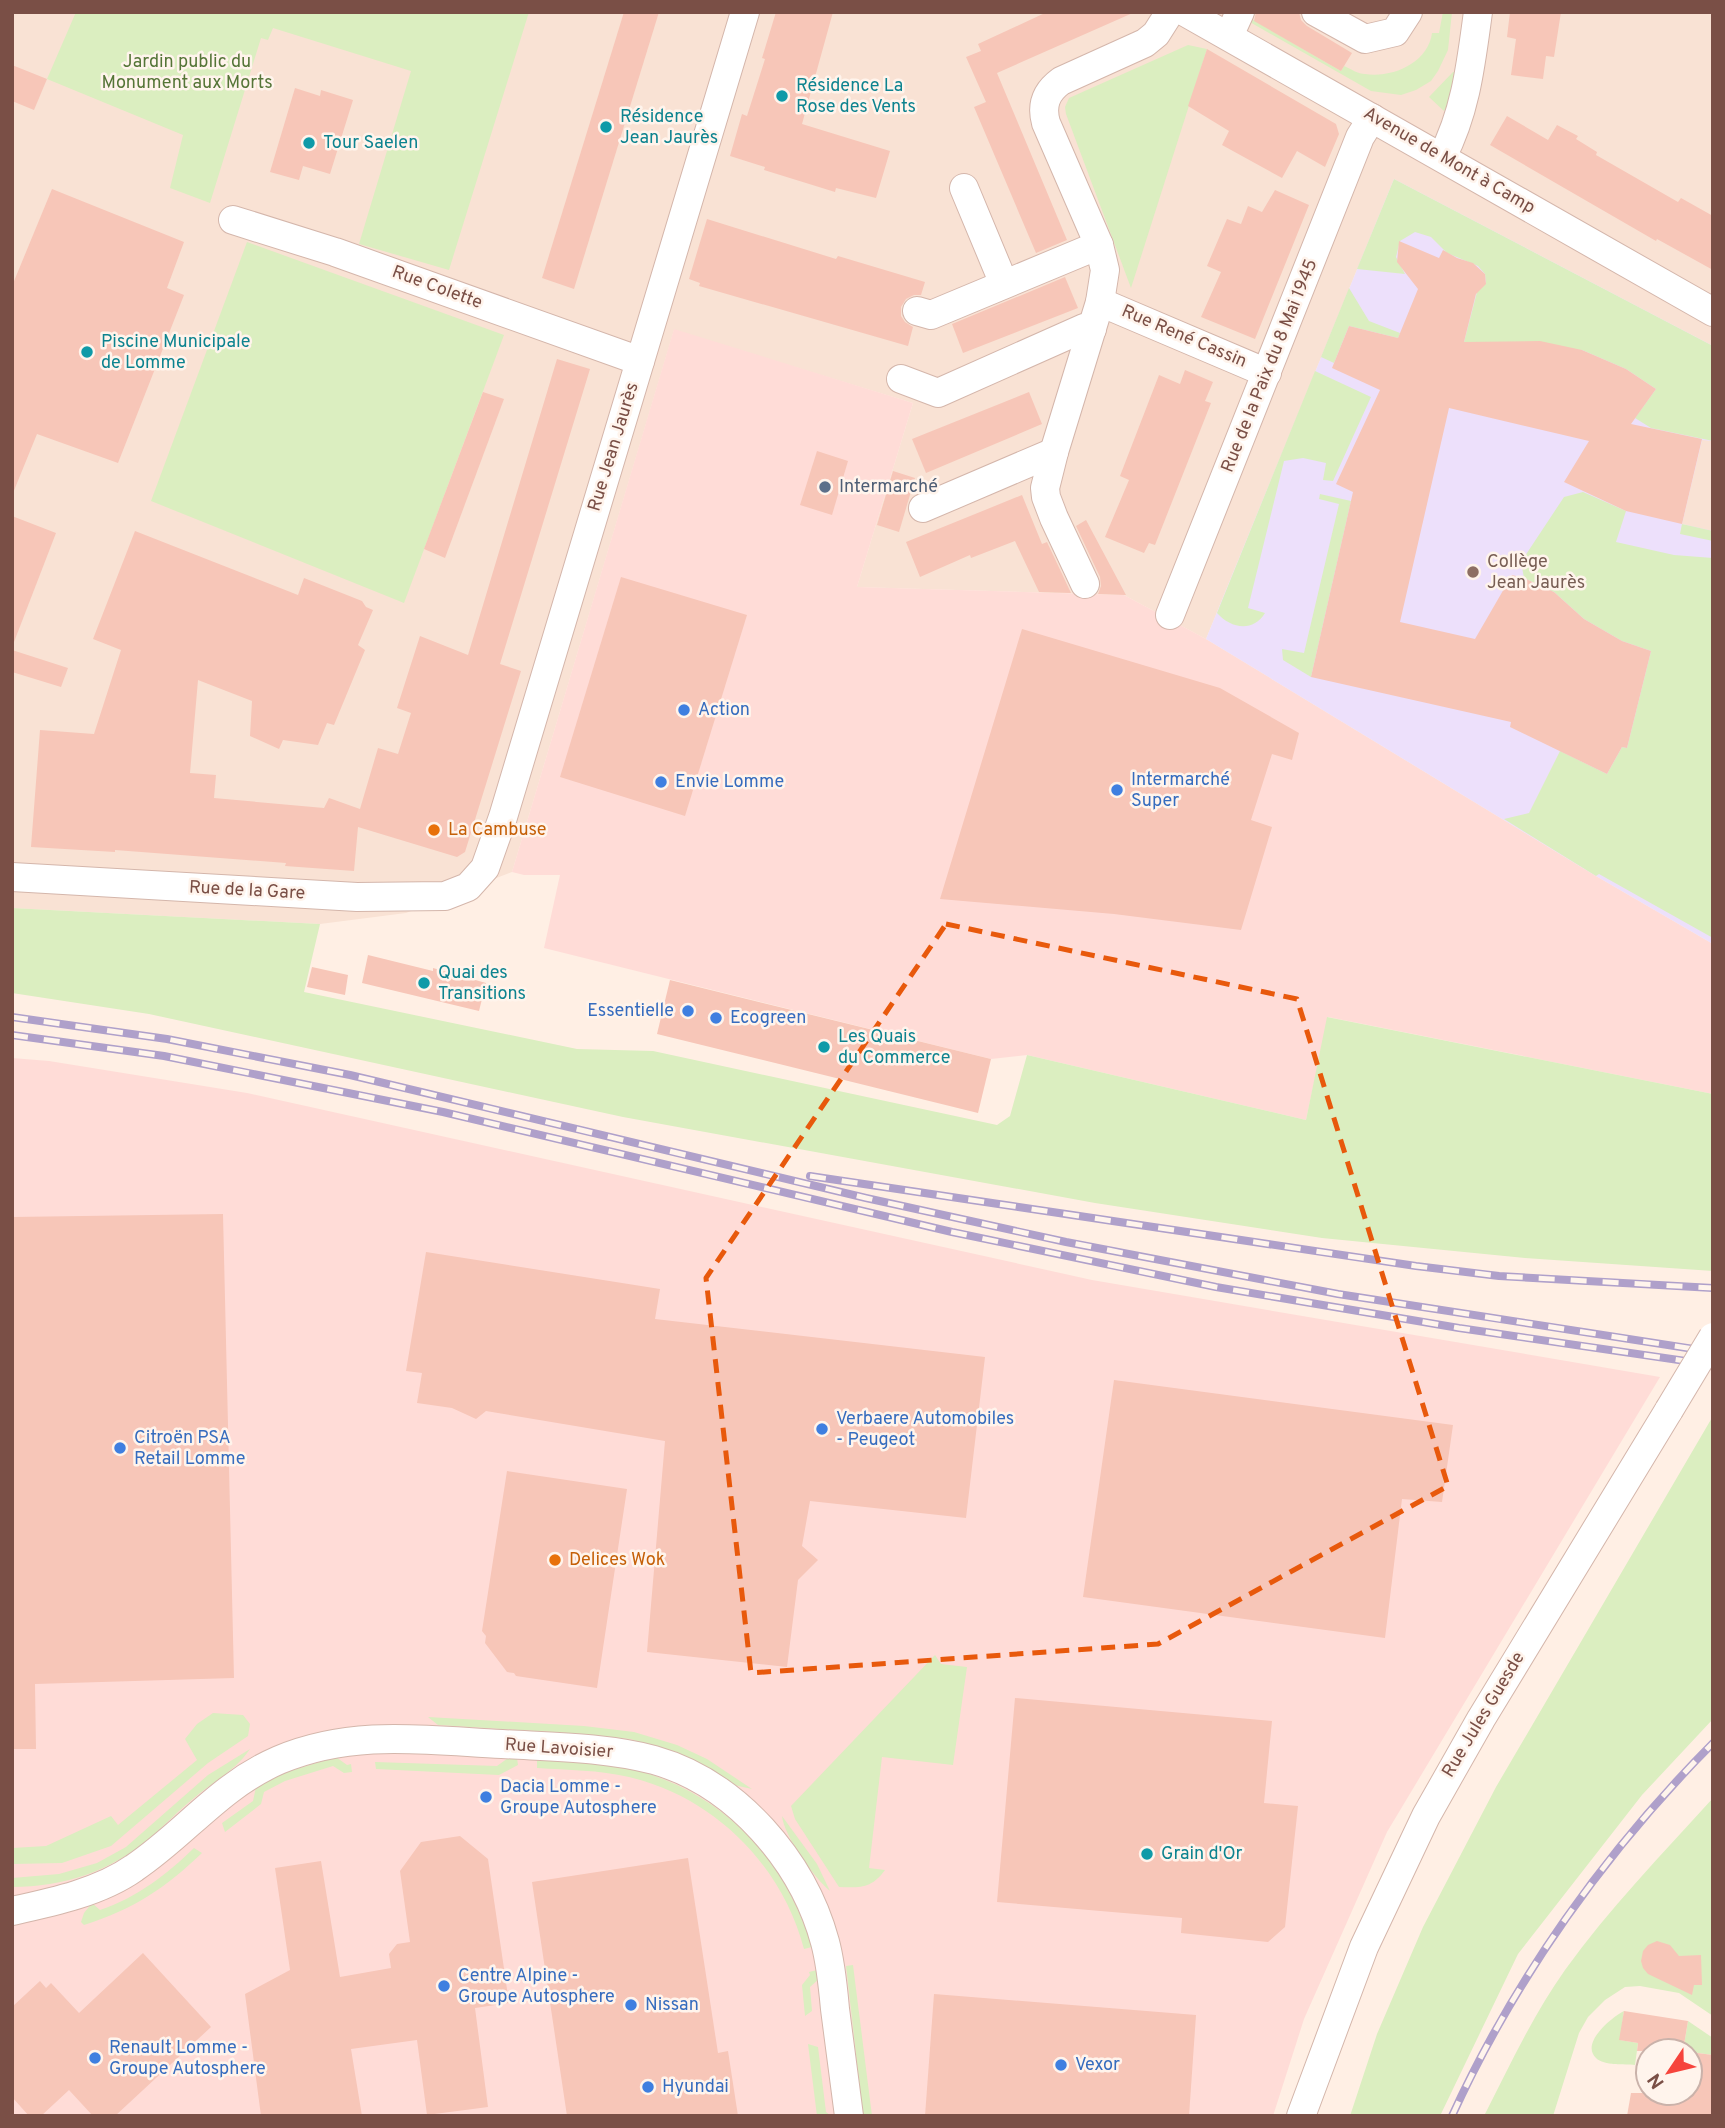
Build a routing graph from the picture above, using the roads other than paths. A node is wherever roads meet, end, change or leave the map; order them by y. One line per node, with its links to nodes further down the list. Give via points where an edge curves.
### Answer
1 (745, 12): 18 (street, Rue Jean Jaurès)
2 (1170, 12): 12 (street, via 1151,39 1061,81 1045,100 1046,123)
3 (1185, 12): 7 (street, Avenue de Mont à Camp)
4 (1316, 12): 5 (street, via 1365,39 1395,32)
5 (1408, 12)
6 (1478, 12): 9 (street, via 1468,85)
7 (1234, 24): 8 (street, Avenue de Mont à Camp)
8 (1372, 118): 9 (street, Avenue de Mont à Camp); 19 (street, Rue de la Paix du 8 Mai 1945, via 1360,137)
9 (1441, 157): 16 (street, Avenue de Mont à Camp)
10 (964, 188): 13 (street)
11 (233, 220): 18 (street, Rue Colette)
12 (1099, 245): 13 (street); 14 (street, via 1105,270)
13 (1004, 284): 15 (street, via 931,315)
14 (1100, 302): 17 (street); 19 (street, Rue René Cassin)
15 (917, 311)
16 (1713, 312)
17 (1092, 329): 20 (street, via 1084,328 938,393); 21 (street)
18 (640, 361): 26 (street, Rue Jean Jaurès, via 493,848)
19 (1267, 373): 24 (street, Rue de la Paix du 8 Mai 1945)
20 (901, 379)
21 (1054, 452): 22 (street); 23 (street, via 1046,497)
22 (923, 508)
23 (1085, 584)
24 (1170, 615)
25 (12, 877): 26 (street, Rue de la Gare, via 417,898 445,896)
26 (477, 879)
27 (1713, 1337): 32 (street, Rue Jules Guesde, bridge, via 1480,1719 1426,1816 1349,1985)
28 (73, 1894): 29 (street, Rue Lavoisier); 30 (street, Rue Lavoisier); 31 (street, Rue Lavoisier, via 133,1869 223,1793 257,1771 326,1745 397,1738 598,1750 657,1761 733,1802 772,1840 798,1877 815,1912 829,1959)
29 (12, 1900)
30 (12, 1911)
31 (849, 2116)
32 (1301, 2116)

